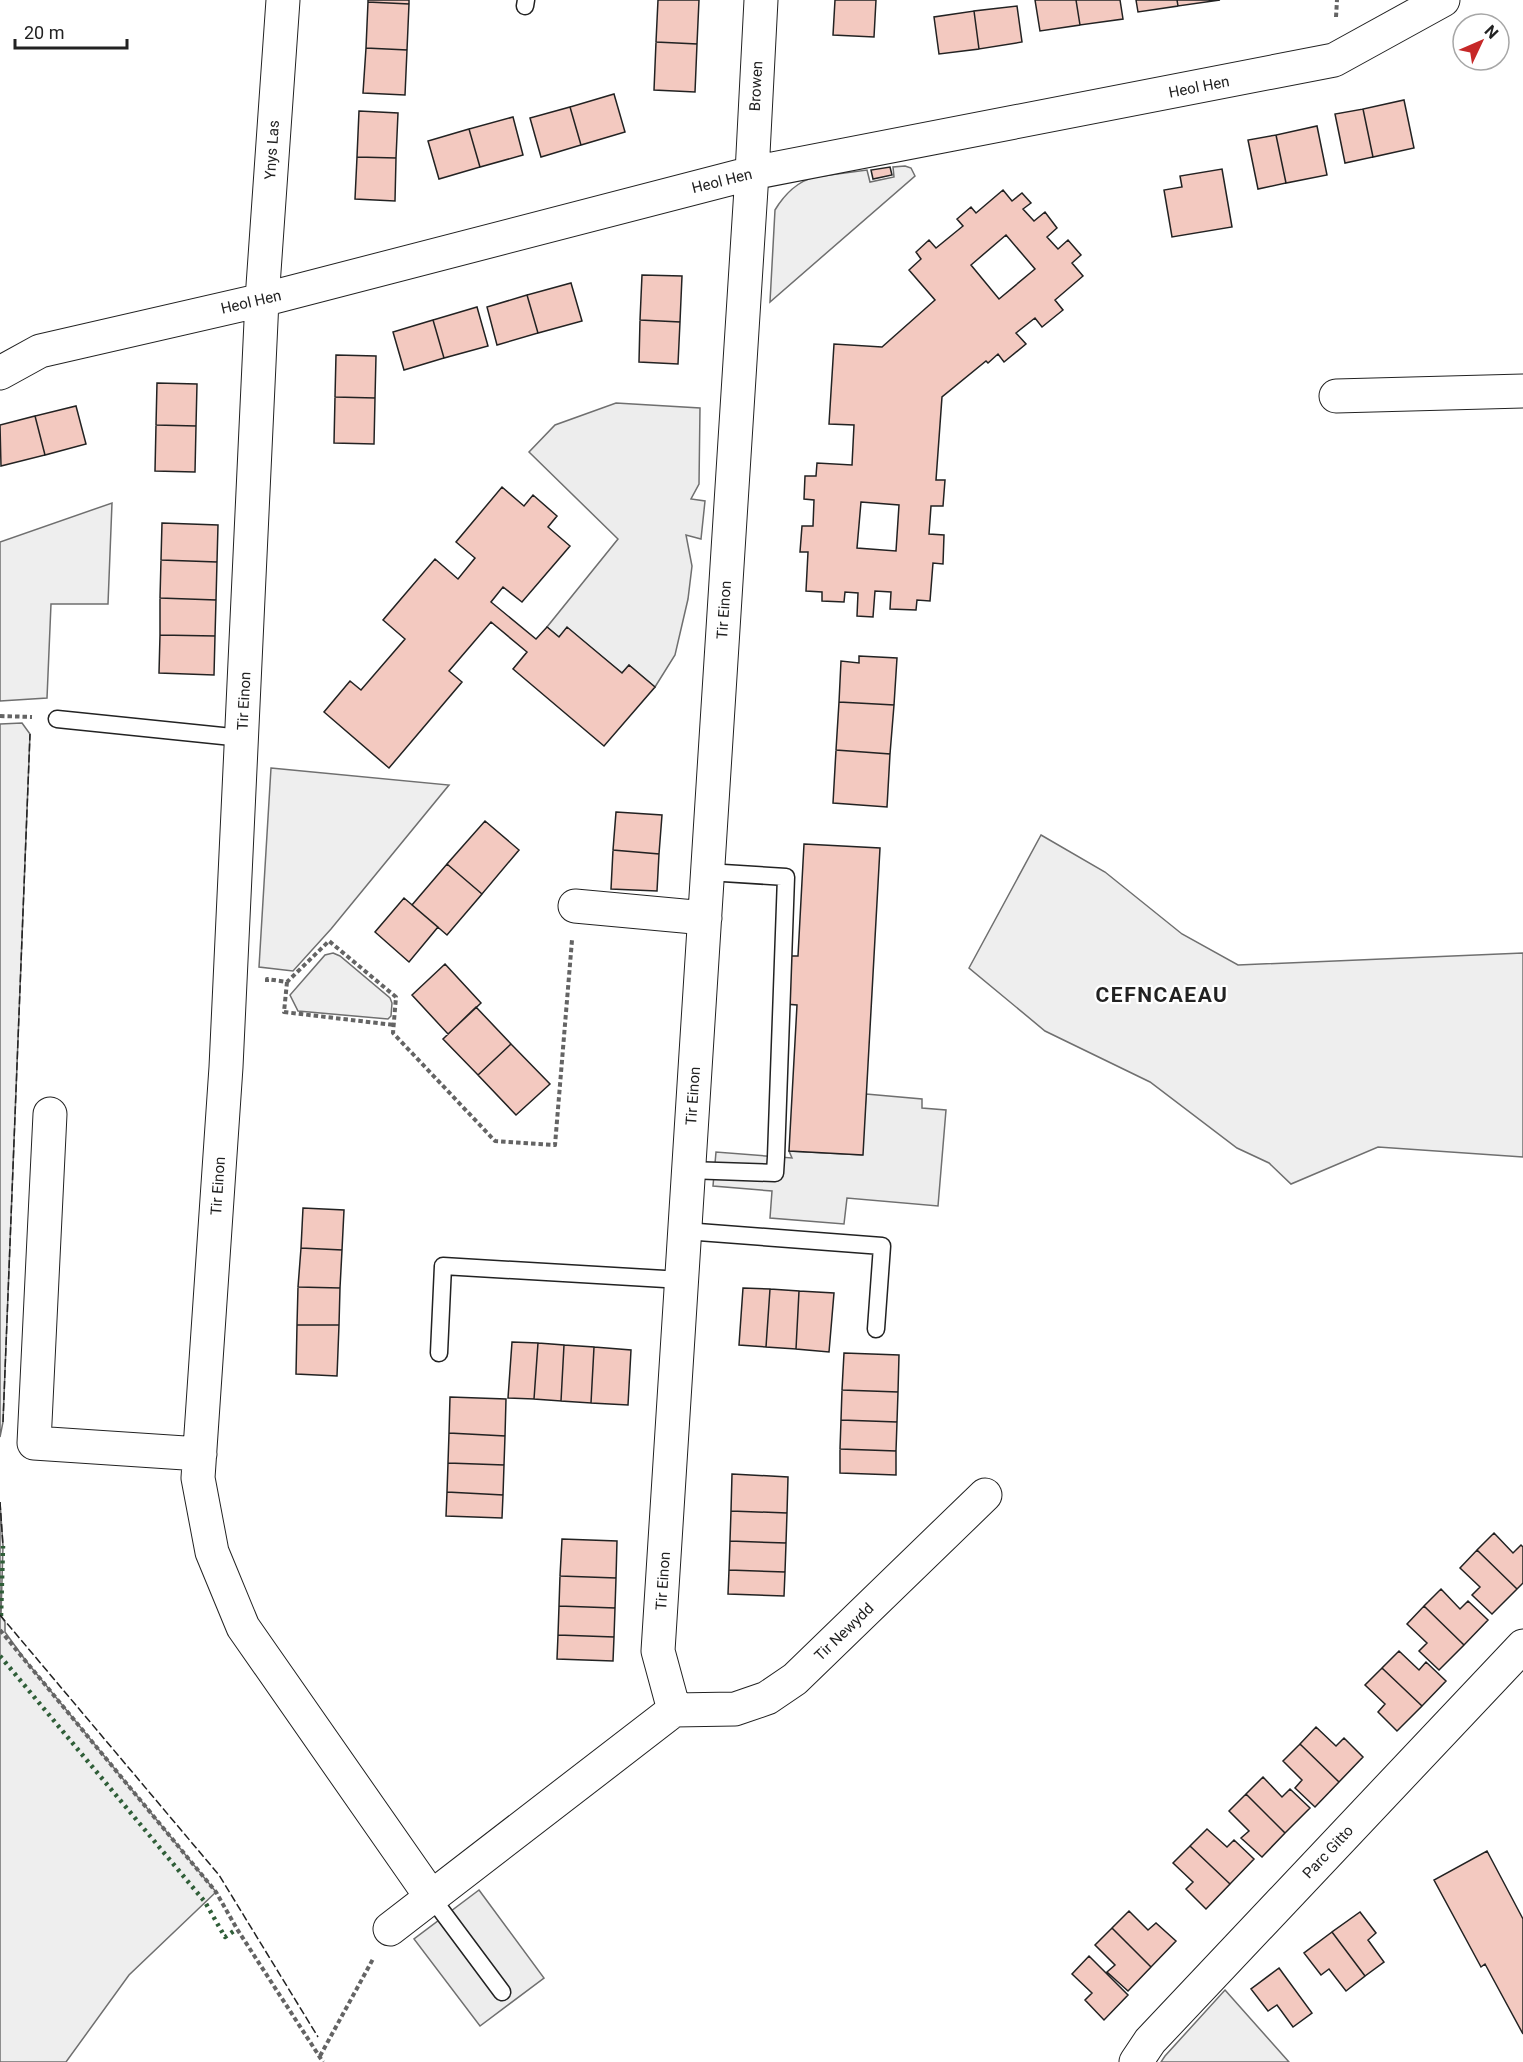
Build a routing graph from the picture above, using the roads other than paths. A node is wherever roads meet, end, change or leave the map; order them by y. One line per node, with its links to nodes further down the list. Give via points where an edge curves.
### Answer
1 (282, 0): 5 (street, Ynys Las)
2 (761, 0): 4 (street, Browen)
3 (1443, 0): 4 (street, Heol Hen, via 1334,60)
4 (752, 173): 5 (street, Heol Hen); 11 (street, Tir Einon)
5 (262, 300): 6 (street, Heol Hen, via 40,351); 10 (street, Tir Einon)
6 (0, 373)
7 (1523, 392): 8 (street)
8 (1336, 396)
9 (57, 719): 10 (lane)
10 (242, 738): 20 (street, Tir Einon, via 226,1067)
11 (707, 872): 13 (street, Tir Einon); 15 (lane, via 786,877 775,1173)
12 (575, 906): 13 (street)
13 (705, 918): 15 (street, Tir Einon)
14 (50, 1113): 20 (street, via 34,1443)
15 (688, 1170): 16 (street, Tir Einon)
16 (685, 1231): 17 (street, Tir Einon); 18 (lane, via 882,1246)
17 (682, 1280): 19 (lane, via 443,1266); 23 (street, Tir Einon, via 658,1651)
18 (876, 1329)
19 (439, 1353)
20 (200, 1454): 24 (street, Tir Einon, via 198,1478 212,1552 243,1627)
21 (985, 1495): 23 (street, Tir Newydd, via 795,1679 767,1698 735,1709)
22 (1523, 1646): 27 (street, Parc Gitto, via 1157,2033)
23 (675, 1710): 24 (street)
24 (432, 1898): 25 (street); 26 (lane)
25 (390, 1929)
26 (502, 1992)
27 (1136, 2062)

